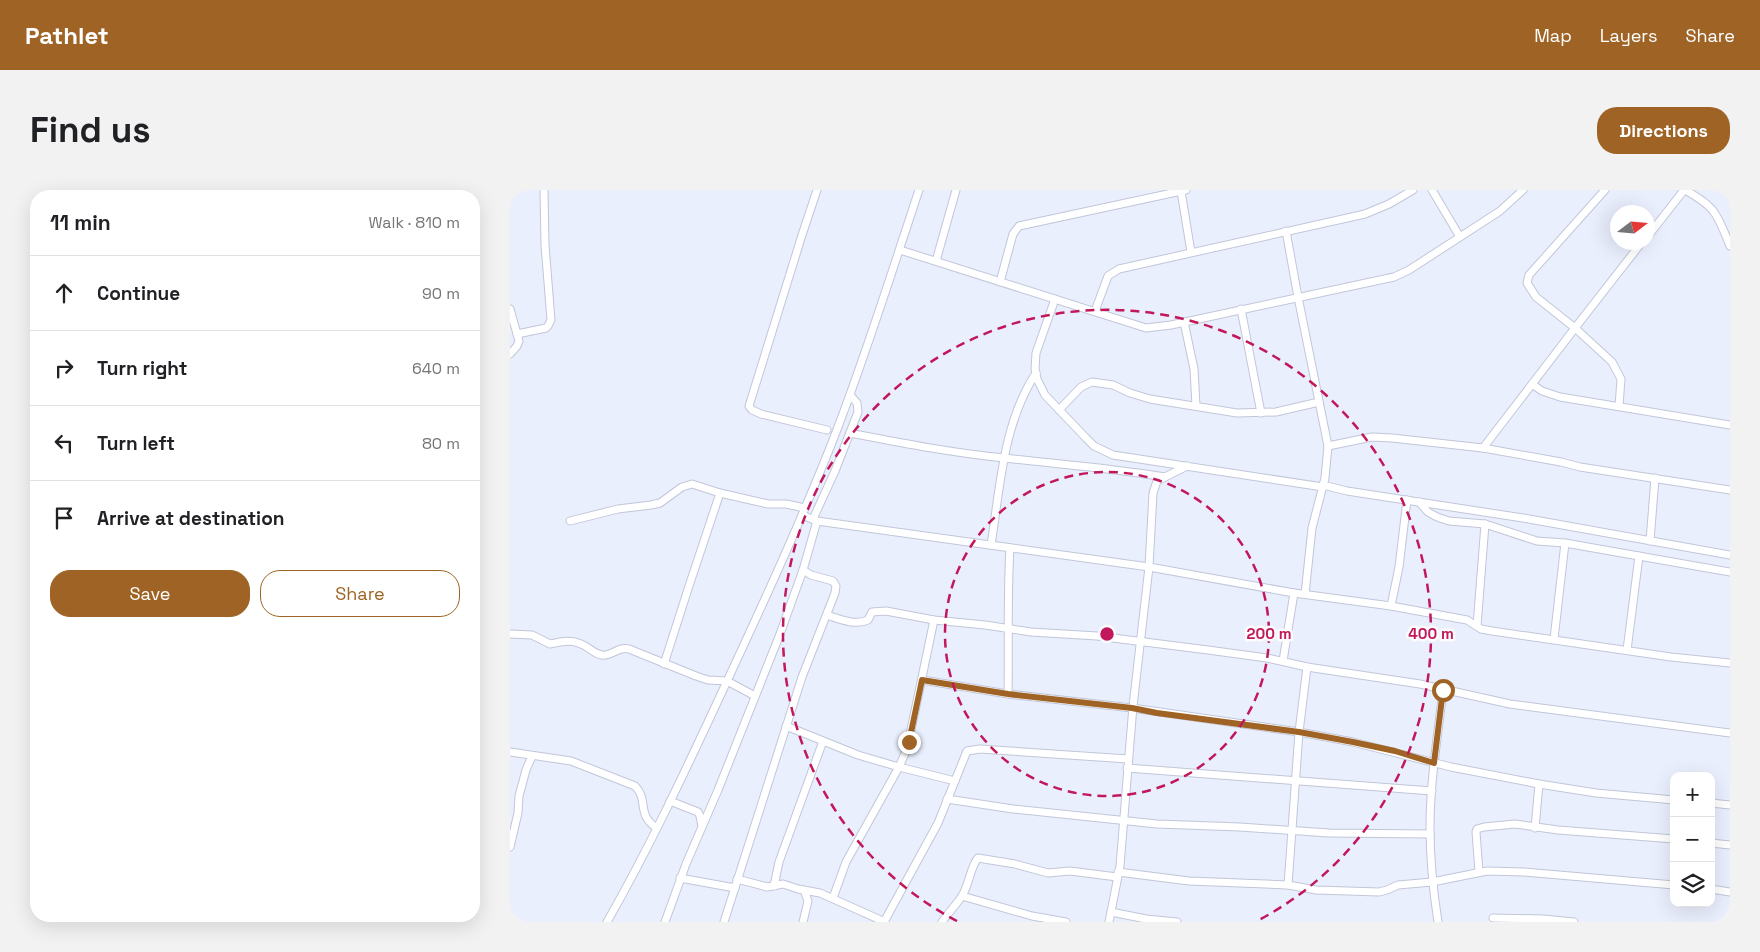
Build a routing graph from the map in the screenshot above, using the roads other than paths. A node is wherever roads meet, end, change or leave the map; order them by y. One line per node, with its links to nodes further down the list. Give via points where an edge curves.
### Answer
1 (544, 190): 27 (street, via 551,320 546,328)
2 (817, 190): 38 (street, via 749,406 761,414)
3 (918, 190): 15 (street)
4 (956, 190): 18 (street)
5 (1413, 190): 12 (street, via 1365,214)
6 (1432, 190): 13 (street)
7 (1523, 190): 13 (street, via 1504,208)
8 (1605, 190): 26 (street, via 1527,278 1528,286 1536,296)
9 (1684, 190): 11 (street); 14 (street, via 1714,210)
10 (1183, 191): 17 (street); 19 (street, via 1019,226 1013,234)
11 (1655, 227)
12 (1286, 231): 17 (street); 20 (street)
13 (1460, 237): 20 (street, via 1394,276)
14 (1730, 246)
15 (900, 250): 18 (street); 31 (street)
16 (1636, 250): 26 (street)
17 (1191, 252): 24 (street, via 1111,273)
18 (936, 261): 19 (street)
19 (1000, 282): 21 (street)
20 (1298, 297): 23 (street); 32 (street)
21 (1055, 299): 24 (street); 29 (street, via 1036,353)
22 (510, 309): 27 (street)
23 (1240, 309): 25 (street); 36 (street)
24 (1095, 311): 25 (street, via 1146,328)
25 (1184, 322): 33 (street, via 1194,368)
26 (1575, 328): 30 (street); 34 (street, via 1614,364 1621,382)
27 (517, 334): 28 (street, via 519,341)
28 (510, 354)
29 (1036, 373): 35 (street, via 1045,395); 42 (street, via 1023,393)
30 (1532, 384): 34 (street, via 1555,396); 41 (street)
31 (850, 395): 39 (street, via 859,408); 51 (street)
32 (1319, 402): 36 (street, via 1276,412); 40 (street)
33 (1196, 406): 35 (street, via 1150,398 1092,382 1081,387); 36 (street, via 1237,413)
34 (1619, 406): 37 (street)
35 (1059, 410): 43 (street, via 1094,446 1113,455)
36 (1261, 412)
37 (1730, 425)
38 (827, 430)
39 (850, 433): 42 (street); 53 (street)
40 (1328, 446): 41 (street, via 1381,437); 46 (street)
41 (1483, 448): 45 (street)
42 (1004, 458): 44 (street); 57 (street)
43 (1187, 466): 44 (street); 46 (street)
44 (1165, 477): 61 (street, via 1157,481 1153,493)
45 (1656, 478): 47 (street); 55 (street)
46 (1323, 486): 49 (street); 65 (street, via 1312,528)
47 (1730, 490)
48 (720, 493): 51 (street, via 768,504 786,504); 52 (street, via 690,484 660,503); 77 (street)
49 (1407, 500): 50 (street); 66 (street)
50 (1419, 502): 54 (street, via 1437,517); 55 (street)
51 (803, 511): 53 (street); 80 (street)
52 (570, 520)
53 (815, 520): 57 (street); 62 (street)
54 (1486, 524): 56 (street, via 1537,541); 69 (street)
55 (1650, 541): 59 (street)
56 (1565, 543): 60 (street); 72 (street)
57 (990, 545): 58 (street)
58 (1010, 548): 61 (street); 70 (street)
59 (1730, 555)
60 (1639, 556): 63 (street); 74 (street)
61 (1149, 568): 64 (street); 73 (street)
62 (803, 570): 67 (street, via 835,583); 83 (street)
63 (1730, 572)
64 (1294, 593): 65 (street); 75 (street)
65 (1305, 594): 66 (street)
66 (1391, 606): 69 (street, via 1467,620)
67 (827, 615): 68 (street, via 862,622 878,610); 85 (street)
68 (934, 620): 70 (street); 79 (street)
69 (1476, 626): 72 (street)
70 (1008, 629): 73 (street); 82 (street)
71 (510, 634): 77 (street, via 532,635 550,644 572,641 602,655 625,648)
72 (1554, 639): 74 (street)
73 (1140, 641): 75 (street); 84 (street)
74 (1627, 650): 76 (street)
75 (1283, 661): 78 (street)
76 (1730, 663)
77 (664, 664): 80 (street, via 708,680)
78 (1307, 667): 81 (street); 86 (street)
79 (922, 680): 82 (street); 93 (street, via 909,742)
80 (727, 681): 83 (street); 101 (street)
81 (1443, 690): 87 (street, via 1510,704); 92 (street)
82 (1008, 694): 84 (street)
83 (755, 696): 105 (street)
84 (1132, 708): 86 (street); 91 (street)
85 (786, 726): 88 (street); 117 (street)
86 (1299, 732): 92 (street); 96 (street)
87 (1730, 733)
88 (823, 741): 93 (street); 120 (street, via 779,862)
89 (510, 752): 90 (street)
90 (532, 756): 106 (street, via 571,761 635,786 646,819); 113 (street, via 519,796)
91 (1128, 758): 94 (street); 95 (street, via 971,750 965,754)
92 (1434, 763): 97 (street); 98 (street)
93 (899, 767): 95 (street); 127 (street, via 852,850)
94 (1127, 768): 96 (street); 104 (street)
95 (955, 780): 99 (street)
96 (1295, 781): 98 (street); 108 (street)
97 (1539, 784): 100 (street); 107 (street)
98 (1432, 791): 109 (street)
99 (947, 799): 104 (street); 134 (street)
100 (1670, 800)
101 (670, 801): 105 (street, via 698,812); 106 (street)
102 (1715, 803): 103 (street)
103 (1730, 805)
104 (1124, 821): 108 (street); 115 (street)
105 (702, 827): 116 (street)
106 (657, 828): 130 (street)
107 (1535, 828): 110 (street); 114 (street, via 1506,824 1477,829)
108 (1291, 830): 109 (street); 121 (street)
109 (1430, 834): 118 (street)
110 (1670, 839)
111 (1715, 843): 112 (street)
112 (1730, 845)
113 (510, 847)
114 (1479, 872): 118 (street); 119 (street, via 1524,872)
115 (1117, 875): 121 (street); 126 (street, via 1048,872 980,858 975,861); 128 (street)
116 (680, 878): 122 (street); 131 (street)
117 (737, 879): 120 (street); 122 (street)
118 (1432, 882): 121 (street, via 1398,885 1379,892); 139 (street)
119 (1670, 885)
120 (774, 886): 123 (street, via 783,884)
121 (1288, 886)
122 (735, 888): 132 (street)
123 (804, 890): 127 (street); 133 (street, via 808,901)
124 (1715, 890): 125 (street)
125 (1730, 892)
126 (962, 896): 135 (street); 136 (street)
127 (833, 898): 134 (street)
128 (1111, 912): 137 (street); 138 (street)
129 (1493, 918): 140 (street)
130 (607, 922)
131 (666, 922)
132 (724, 922)
133 (803, 922)
134 (885, 922)
135 (942, 922)
136 (1066, 922)
137 (1109, 922)
138 (1177, 922)
139 (1438, 922)
140 (1574, 922)

